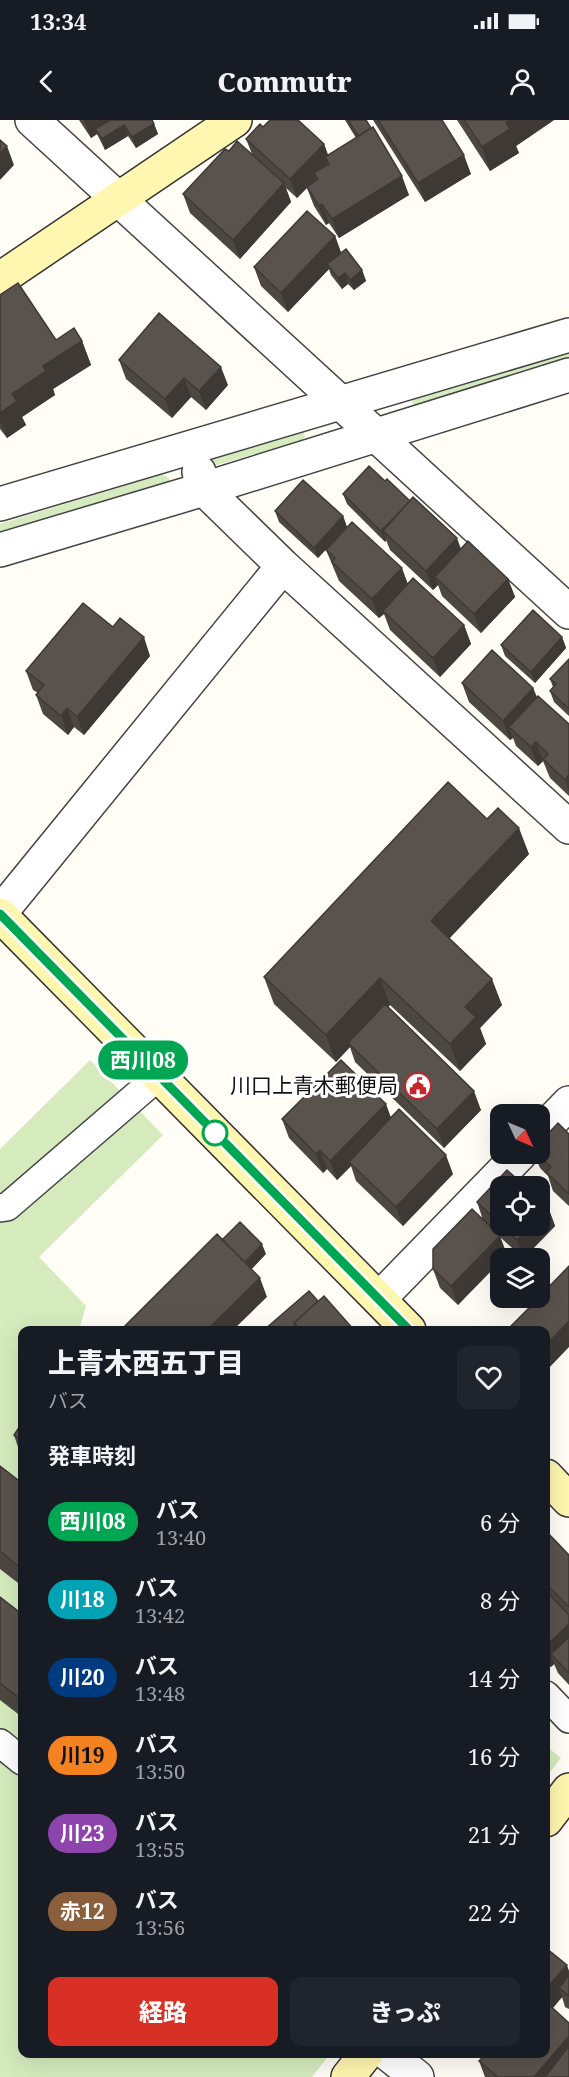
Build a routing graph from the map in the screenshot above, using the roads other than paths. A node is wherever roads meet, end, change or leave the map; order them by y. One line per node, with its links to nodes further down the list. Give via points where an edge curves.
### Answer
1 (32, 120): 3 (street)
2 (235, 120): 3 (main road)
3 (117, 199): 4 (main road); 7 (street)
4 (0, 279)
5 (569, 335): 7 (street)
6 (569, 375): 8 (street)
7 (343, 404): 8 (street); 9 (street)
8 (376, 434): 10 (street); 14 (street)
9 (192, 447): 10 (street); 11 (street)
10 (204, 489): 12 (street); 13 (street)
11 (0, 504)
12 (0, 550)
13 (284, 566): 15 (street); 16 (street)
14 (569, 612)
15 (569, 827)
16 (0, 914): 17 (main road)
17 (159, 1076): 21 (lane, via 7,1207); 22 (main road)
18 (569, 1103): 19 (street)
19 (550, 1123)
20 (510, 1164): 22 (street)
21 (0, 1208)
22 (379, 1299): 23 (main road)
23 (405, 1326)
24 (550, 1480): 25 (main road)
25 (569, 1500)
26 (550, 1699): 27 (lane)
27 (569, 1719)
28 (0, 1743): 29 (lane)
29 (18, 1758)
30 (569, 1790): 31 (main road)
31 (550, 1815)
32 (363, 2058): 34 (main road)
33 (393, 2058): 35 (street)
34 (348, 2077)
35 (417, 2077)

